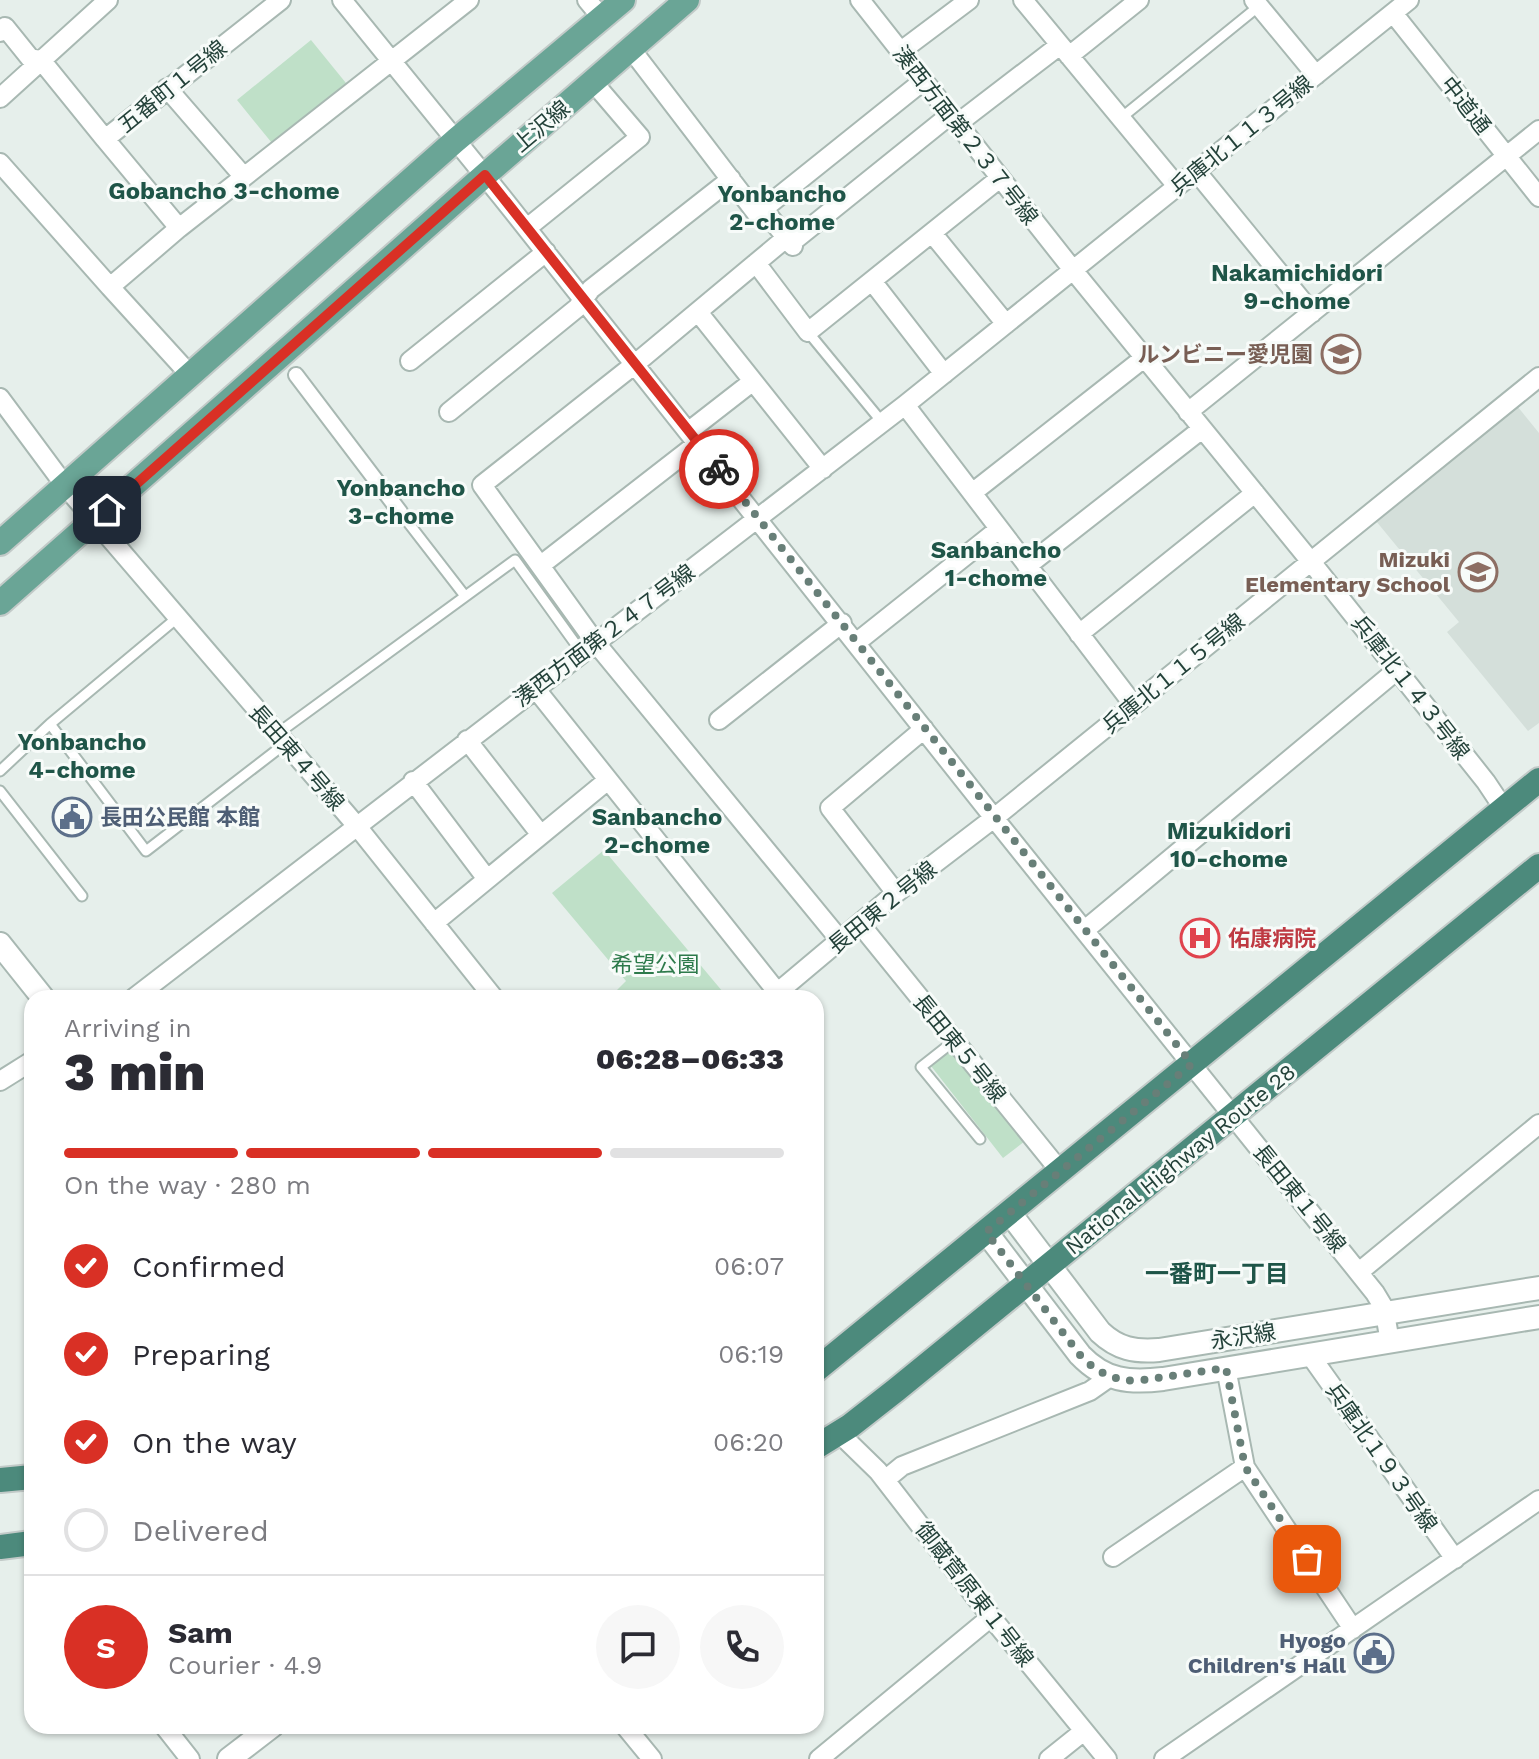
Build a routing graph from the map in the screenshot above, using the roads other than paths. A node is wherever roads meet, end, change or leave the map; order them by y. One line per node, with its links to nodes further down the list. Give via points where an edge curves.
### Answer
1 (108, 0): 19 (street)
2 (281, 0): 24 (street, 五番町１号線)
3 (469, 0): 20 (street)
4 (623, 0): 13 (main road, 上沢線)
5 (687, 0): 16 (main road, 上沢線)
6 (860, 0): 18 (street, 湊西方面第２３７号線)
7 (969, 0): 18 (street)
8 (1023, 0): 17 (street)
9 (1139, 0): 17 (street)
10 (1409, 0): 14 (street, 兵庫北１１３号線)
11 (347, 2): 20 (street, 長田東１号線)
12 (1256, 3): 21 (street); 26 (lane)
13 (594, 9): 30 (main road, 上沢線)
14 (1393, 13): 21 (street, 兵庫北１１３号線); 31 (street, 中道通)
15 (0, 32): 19 (street, 五番町１号線, via 5,27 30,58)
16 (631, 49): 23 (main road, 上沢線); 37 (street)
17 (1065, 50): 26 (street); 27 (street)
18 (901, 51): 22 (street, 湊西方面第２３７号線)
19 (41, 60): 25 (street); 29 (street, 五番町１号線)
20 (391, 61): 30 (street, 長田東１号線); 35 (street)
21 (1316, 75): 33 (street, 兵庫北１１３号線)
22 (923, 81): 27 (street, 湊西方面第２３７号線); 40 (street)
23 (593, 82): 34 (main road, 上沢線); 42 (street, via 640,137)
24 (167, 88): 29 (street, 五番町１号線); 35 (street)
25 (0, 98)
26 (1121, 118): 38 (street)
27 (954, 120): 36 (street, 湊西方面第２３７号線); 44 (street)
28 (1539, 130): 31 (street)
29 (105, 139): 41 (street)
30 (456, 140): 34 (street, 長田東１号線); 60 (main road, 上沢線)
31 (1507, 156): 39 (street, 中道通); 52 (street)
32 (0, 163): 49 (street)
33 (1196, 171): 38 (street, 兵庫北１１３号線); 52 (street)
34 (485, 175): 42 (street, 長田東１号線); 76 (main road, 上沢線)
35 (244, 177): 41 (street)
36 (1000, 178): 43 (street); 47 (street, 湊西方面第２３７号線)
37 (731, 179): 40 (street, via 757,214); 50 (street, via 591,289)
38 (1177, 186): 47 (street, 兵庫北１１３号線)
39 (1539, 197)
40 (763, 209): 44 (street)
41 (179, 228): 49 (street)
42 (527, 228): 45 (street, 長田東１号線)
43 (932, 233): 48 (street); 53 (street)
44 (791, 243): 46 (street)
45 (546, 252): 50 (street, 長田東１号線); 56 (street)
46 (756, 263): 51 (street); 54 (street)
47 (1073, 270): 53 (street, 湊西方面第２４７号線); 55 (street, 兵庫北１４３号線)
48 (872, 281): 54 (street); 58 (street)
49 (110, 287): 60 (street)
50 (584, 300): 57 (street, 長田東１号線); 65 (street)
51 (698, 312): 57 (street); 62 (street)
52 (1312, 313): 66 (street)
53 (1006, 324): 58 (street, 湊西方面第２４７号線)
54 (808, 332): 67 (lane)
55 (1144, 358): 66 (street, 兵庫北１４３号線); 72 (street)
56 (410, 361)
57 (635, 364): 69 (street, 長田東１号線); 80 (street, via 482,485)
58 (944, 374): 64 (street, 湊西方面第２４７号線)
59 (296, 375): 74 (street)
60 (191, 376): 71 (main road, 上沢線)
61 (1539, 377): 79 (street, 兵庫北１１５号線)
62 (752, 382): 69 (street); 70 (street)
63 (0, 399): 71 (street, 長田東４号線)
64 (905, 405): 67 (street, 湊西方面第２４７号線); 72 (street)
65 (449, 412)
66 (1188, 412): 68 (street, 兵庫北１４３号線)
67 (882, 423): 70 (street, 湊西方面第２４７号線)
68 (1202, 429): 73 (street, 兵庫北１４３号線); 81 (street)
69 (693, 437): 75 (street, 長田東１号線); 80 (street)
70 (823, 469): 75 (street, 湊西方面第２４７号線)
71 (66, 487): 76 (street, 長田東４号線); 78 (main road, 上沢線)
72 (972, 493): 77 (street)
73 (1255, 493): 79 (street, 兵庫北１４３号線); 86 (street)
74 (400, 512): 82 (lane)
75 (758, 518): 85 (street, 長田東１号線); 88 (street, 湊西方面第２４７号線)
76 (94, 521): 83 (main road, 上沢線); 84 (street, 長田東４号線)
77 (999, 529): 81 (street); 87 (street)
78 (0, 543)
79 (1312, 563): 89 (street, 兵庫北１４３号線); 91 (street, 兵庫北１１５号線)
80 (541, 565): 88 (street)
81 (1027, 566): 86 (street)
82 (465, 596): 88 (lane, via 515,560); 95 (lane)
83 (0, 603)
84 (177, 618): 93 (lane); 95 (street, 長田東４号線)
85 (842, 623): 87 (street, 長田東１号線); 92 (street)
86 (1079, 634): 91 (street)
87 (857, 642): 94 (street, 長田東１号線)
88 (588, 647): 90 (street, 湊西方面第２４７号線); 113 (street)
89 (1397, 670): 102 (street, 兵庫北１４３号線); 112 (street)
90 (535, 688): 96 (street, 湊西方面第２４７号線); 98 (street)
91 (1133, 704): 103 (street, 兵庫北１１５号線)
92 (719, 720)
93 (50, 724): 95 (lane, via 146,851); 97 (lane)
94 (924, 729): 103 (street, 長田東１号線); 108 (street, via 830,808)
95 (281, 739): 104 (street, 長田東４号線)
96 (467, 740): 100 (street, 湊西方面第２４７号線); 105 (street)
97 (0, 771)
98 (608, 780): 105 (street); 118 (street)
99 (1539, 780): 102 (highway)
100 (413, 781): 104 (street, 湊西方面第２４７号線); 107 (street)
101 (0, 791): 109 (lane)
102 (1504, 809): 121 (highway)
103 (994, 818): 108 (street, 長田東２号線); 112 (street, 長田東１号線)
104 (356, 825): 110 (street, 長田東４号線); 116 (street, 湊西方面第２４７号線)
105 (541, 835): 107 (street)
106 (1539, 866): 124 (highway, National Highway Route 28)
107 (487, 879): 110 (street)
108 (896, 893): 111 (street, 長田東２号線)
109 (82, 896)
110 (434, 923): 117 (street, 長田東４号線)
111 (860, 924): 113 (street, 長田東２号線); 120 (street, 長田東５号線)
112 (1086, 929): 121 (street, 長田東１号線)
113 (840, 940): 119 (street, 長田東２号線)
114 (0, 944): 115 (street)
115 (37, 990)
116 (144, 990)
117 (488, 990)
118 (771, 990)
119 (781, 990)
120 (954, 1041): 126 (lane, via 921,1067); 127 (street, 長田東５号線)
121 (1192, 1064): 124 (street, 長田東１号線); 127 (highway)
122 (24, 1066): 123 (street)
123 (0, 1081)
124 (1233, 1115): 130 (highway, National Highway Route 28); 131 (street, 長田東１号線)
125 (1539, 1124): 131 (street)
126 (980, 1139)
127 (1060, 1171): 128 (highway)
128 (1009, 1212): 129 (highway); 130 (street, 永沢線)
129 (986, 1232): 132 (street); 138 (highway)
130 (1049, 1265): 132 (highway, National Highway Route 28); 134 (street, 永沢線, via 1100,1332 1132,1350)
131 (1359, 1272): 134 (street, 長田東１号線)
132 (1026, 1284): 140 (street, via 1080,1355); 141 (highway, National Highway Route 28)
133 (1539, 1288): 134 (street, 永沢線)
134 (1385, 1313): 136 (street, 長田東１号線)
135 (1539, 1317): 136 (street, 永沢線)
136 (1390, 1342): 137 (street, 永沢線)
137 (1310, 1355): 139 (street, 永沢線); 149 (street, 兵庫北１９３号線)
138 (824, 1364)
139 (1226, 1368): 140 (street, 永沢線, via 1150,1380); 143 (street)
140 (1110, 1377): 146 (street, via 1090,1391 902,1466)
141 (839, 1433): 142 (highway, National Highway Route 28); 146 (street, 御蔵菅原東１号線)
142 (824, 1442)
143 (1245, 1467): 148 (street); 151 (street)
144 (24, 1478): 145 (highway)
145 (0, 1480)
146 (885, 1480): 150 (street, 御蔵菅原東１号線)
147 (1539, 1500): 149 (street)
148 (1113, 1557)
149 (1455, 1559): 151 (street)
150 (991, 1617): 152 (street, 御蔵菅原東１号線); 159 (street)
151 (1353, 1629): 162 (street)
152 (1084, 1731): 160 (street); 161 (street, 御蔵菅原東１号線)
153 (170, 1734): 156 (street)
154 (262, 1734): 157 (street)
155 (632, 1734): 158 (street)
156 (190, 1759)
157 (229, 1759)
158 (652, 1759)
159 (819, 1759)
160 (1049, 1759)
161 (1107, 1759)
162 (1164, 1759)

